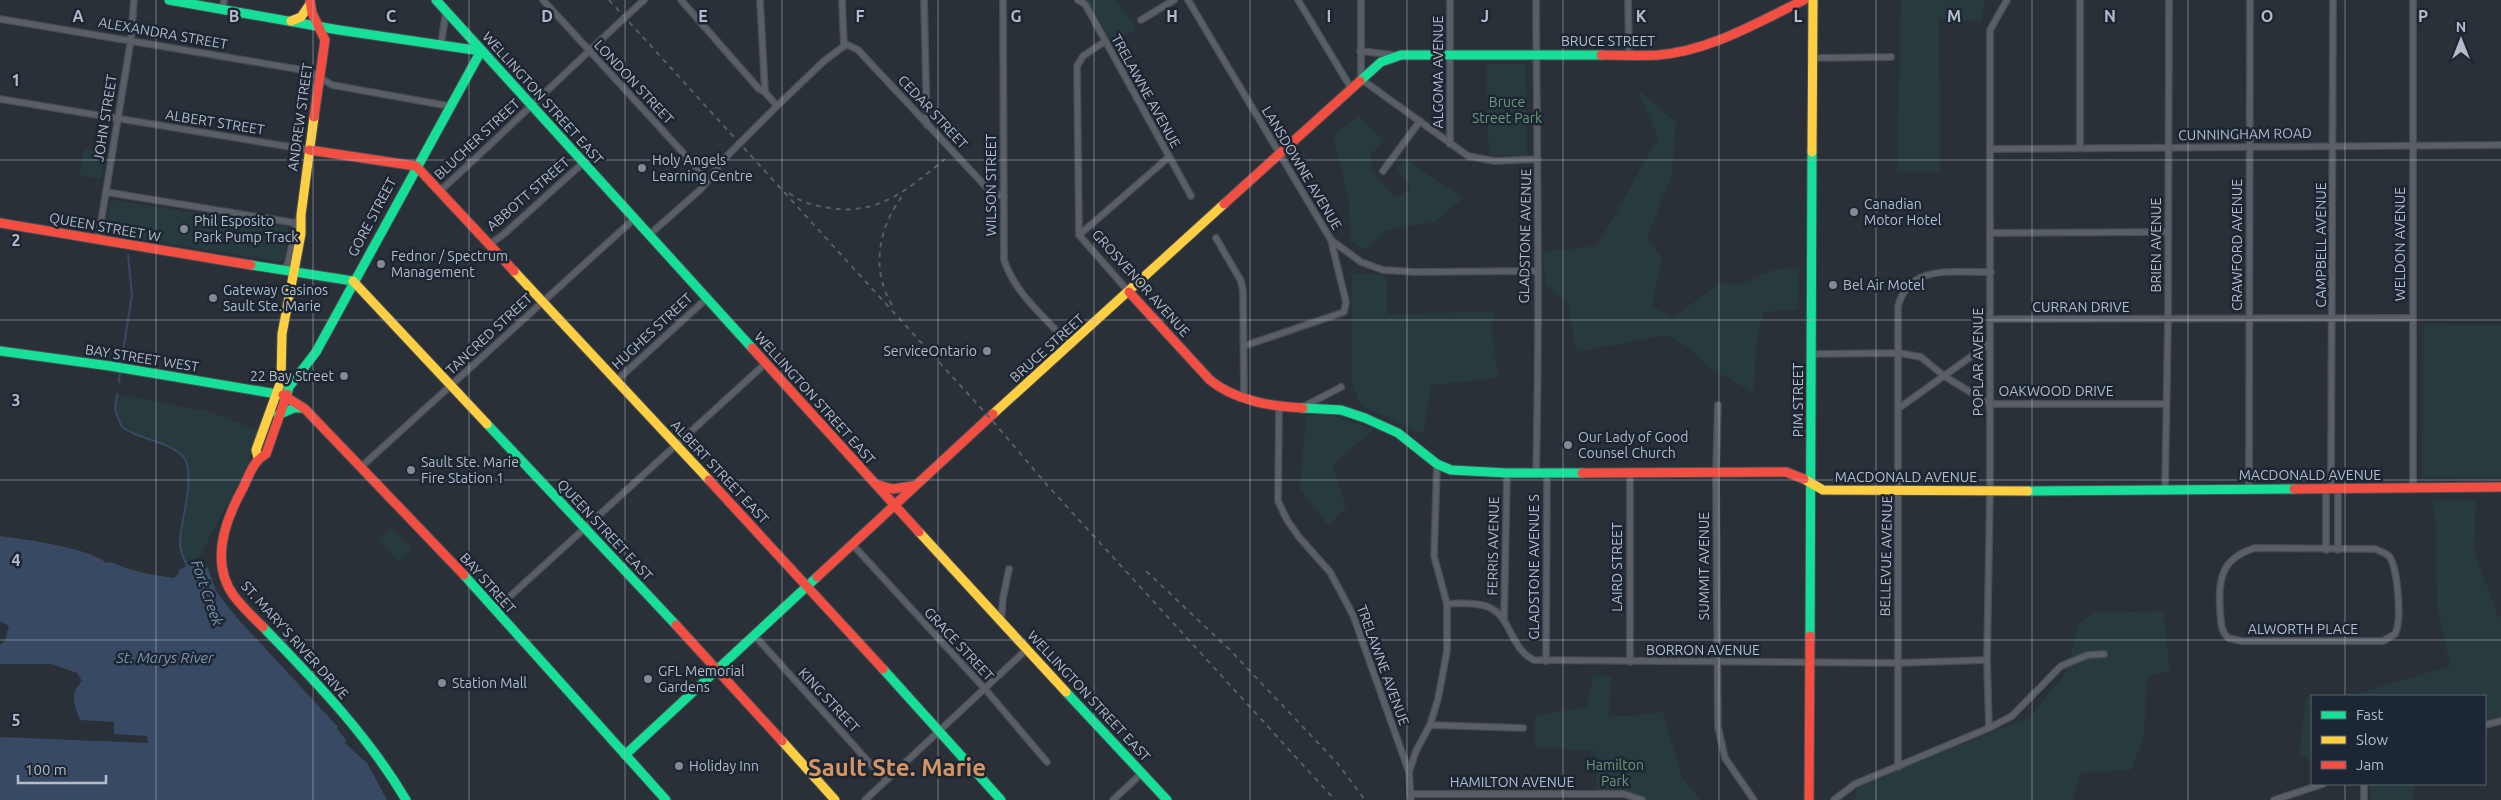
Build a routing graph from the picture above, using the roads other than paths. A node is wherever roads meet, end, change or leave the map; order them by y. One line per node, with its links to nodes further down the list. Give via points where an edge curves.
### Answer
1 (134, 0): 36 (street, JOHN STREET)
2 (169, 0): 29 (main road)
3 (436, 0): 30 (main road, WELLINGTON STREET EAST)
4 (448, 0): 30 (main road)
5 (543, 0): 41 (street, LONDON STREET)
6 (644, 0): 41 (street, BLUCHER STREET)
7 (680, 0): 53 (street, via 759,90)
8 (760, 0): 53 (street)
9 (842, 0): 40 (street)
10 (924, 0): 61 (street)
11 (1003, 0): 82 (street, WILSON STREET)
12 (1078, 0): 38 (street, TRELAWNE AVENUE, via 1085,4)
13 (1174, 0): 32 (street)
14 (1188, 0): 72 (street, LANSDOWNE AVENUE)
15 (1298, 0): 52 (street)
16 (1361, 0): 43 (street)
17 (1450, 0): 46 (street, ALGOMA AVENUE)
18 (1536, 0): 47 (street, GLADSTONE AVENUE)
19 (1628, 0): 44 (street)
20 (1804, 0): 44 (main road, BRUCE STREET, via 1700,48 1658,55)
21 (1813, 0): 49 (main road, PIM STREET)
22 (2007, 0): 69 (street, POPLAR AVENUE, via 1990,30)
23 (2080, 0): 67 (street)
24 (2169, 0): 68 (street, BRIEN AVENUE)
25 (2250, 0): 66 (street, CRAWFORD AVENUE)
26 (2333, 0): 63 (street, CAMPBELL AVENUE)
27 (2413, 0): 64 (street, WELDON AVENUE)
28 (310, 2): 33 (main road, via 302,16); 34 (main road)
29 (223, 5): 33 (main road)
30 (446, 11): 39 (street); 42 (main road, WELLINGTON STREET EAST)
31 (0, 19): 36 (street, ALEXANDRA STREET)
32 (1141, 20)
33 (289, 21): 34 (main road)
34 (317, 25): 35 (main road); 37 (main road)
35 (339, 30): 37 (main road, via 330,33); 39 (main road)
36 (131, 40): 50 (street, ALEXANDRA STREET, via 309,70); 58 (street, JOHN STREET)
37 (325, 40): 50 (main road, ANDREW STREET)
38 (1104, 42): 73 (street, TRELAWNE AVENUE); 89 (street, GROSVENOR AVENUE, via 1083,56 1077,66)
39 (441, 45): 42 (main road)
40 (844, 46): 57 (street); 61 (street, CEDAR STREET, via 858,50)
41 (588, 50): 56 (street, BLUCHER STREET); 78 (street, LONDON STREET)
42 (482, 51): 55 (main road, GORE STREET); 56 (main road, WELLINGTON STREET EAST)
43 (1360, 51): 45 (street, BRUCE STREET); 51 (street)
44 (1628, 54): 47 (main road, BRUCE STREET)
45 (1401, 55): 46 (main road, BRUCE STREET); 51 (main road, BRUCE STREET, via 1381,62)
46 (1451, 55): 47 (main road, BRUCE STREET); 62 (street, ALGOMA AVENUE)
47 (1537, 55): 74 (street, GLADSTONE AVENUE)
48 (1891, 57): 49 (street)
49 (1812, 58): 112 (main road, PIM STREET)
50 (320, 77): 55 (street, ALEXANDRA STREET, via 332,85); 60 (main road, ANDREW STREET)
51 (1361, 79): 52 (main road, BRUCE STREET); 59 (street)
52 (1351, 88): 72 (main road, BRUCE STREET)
53 (765, 92): 57 (street)
54 (0, 99): 58 (street, ALBERT STREET)
55 (449, 106): 76 (main road, GORE STREET)
56 (532, 106): 75 (main road, WELLINGTON STREET EAST); 79 (street, BLUCHER STREET)
57 (777, 106): 78 (street, via 723,160)
58 (118, 119): 70 (street, ALBERT STREET); 80 (street, JOHN STREET)
59 (1420, 121): 62 (street); 77 (street)
60 (312, 122): 70 (main road, ANDREW STREET); 71 (main road, via 314,141)
61 (927, 125): 82 (street, CEDAR STREET, via 989,190)
62 (1450, 144): 74 (street, via 1468,156 1494,161)
63 (2332, 145): 64 (street, CUNNINGHAM ROAD); 66 (street, CUNNINGHAM ROAD); 103 (street, CAMPBELL AVENUE)
64 (2412, 145): 65 (street, CUNNINGHAM ROAD); 104 (street, WELDON AVENUE)
65 (2501, 145)
66 (2249, 146): 68 (street, CUNNINGHAM ROAD); 102 (street, CRAWFORD AVENUE)
67 (2080, 148): 68 (street, CUNNINGHAM ROAD); 69 (street, CUNNINGHAM ROAD)
68 (2169, 148): 86 (street, BRIEN AVENUE)
69 (1990, 149): 87 (street, POPLAR AVENUE)
70 (309, 150): 71 (main road); 83 (main road, ANDREW STREET)
71 (325, 154): 76 (main road)
72 (1279, 154): 92 (street, LANSDOWNE AVENUE); 99 (main road, BRUCE STREET)
73 (1169, 157): 81 (street, TRELAWNE AVENUE); 89 (street)
74 (1538, 159): 95 (street, GLADSTONE AVENUE)
75 (584, 162): 84 (main road, WELLINGTON STREET EAST); 93 (street, ABBOTT STREET)
76 (416, 166): 79 (main road, ALBERT STREET EAST); 98 (main road, GORE STREET)
77 (1383, 171)
78 (708, 180): 88 (street)
79 (440, 191): 93 (main road, ALBERT STREET EAST)
80 (106, 192): 83 (street); 91 (street, JOHN STREET)
81 (1191, 196)
82 (1004, 197): 108 (street, WILSON STREET, via 1004,260 1008,273 1022,294)
83 (298, 219): 94 (street, ANDREW STREET, via 288,263); 96 (main road, ANDREW STREET, via 301,234)
84 (634, 219): 88 (main road, WELLINGTON STREET EAST); 101 (street, TANCRED STREET)
85 (0, 223): 91 (main road, QUEEN STREET W)
86 (2168, 232): 87 (street); 106 (street, BRIEN AVENUE)
87 (1990, 233): 97 (street, POPLAR AVENUE)
88 (649, 235): 100 (main road, WELLINGTON STREET EAST)
89 (1079, 235): 99 (street, GROSVENOR AVENUE)
90 (1216, 238): 109 (street, via 1240,281)
91 (98, 240): 94 (main road, QUEEN STREET W)
92 (1331, 240): 95 (street, LANSDOWNE AVENUE, via 1361,262 1382,270); 109 (street, via 1346,302 1344,312)
93 (490, 244): 101 (main road, ALBERT STREET EAST)
94 (283, 271): 96 (main road, QUEEN STREET W)
95 (1538, 271): 135 (street, GLADSTONE AVENUE)
96 (293, 272): 98 (main road, QUEEN STREET W); 118 (main road, ANDREW STREET, via 282,334)
97 (1991, 272): 105 (street, POPLAR AVENUE); 111 (street, BELLEVUE AVENUE, via 1925,274 1912,281 1902,292 1898,306)
98 (353, 281): 116 (main road, QUEEN STREET EAST); 118 (main road, GORE STREET, via 316,352)
99 (1129, 292): 108 (main road, BRUCE STREET); 119 (main road, GROSVENOR AVENUE, via 1210,380 1222,390)
100 (706, 299): 113 (main road, WELLINGTON STREET EAST); 115 (street, HUGHES STREET)
101 (542, 302): 115 (main road, ALBERT STREET EAST); 116 (street, TANCRED STREET)
102 (2250, 318): 103 (street, CURRAN DRIVE); 106 (street, CURRAN DRIVE); 144 (street, CRAWFORD AVENUE)
103 (2334, 318): 104 (street, CURRAN DRIVE); 142 (street, CAMPBELL AVENUE)
104 (2412, 318): 141 (street, WELDON AVENUE)
105 (1991, 319): 106 (street, CURRAN DRIVE); 107 (street, POPLAR AVENUE)
106 (2168, 319): 121 (street, BRIEN AVENUE)
107 (1990, 342): 114 (street); 120 (street, POPLAR AVENUE)
108 (1070, 346): 139 (main road, BRUCE STREET)
109 (1244, 346): 119 (street)
110 (0, 351): 118 (main road, BAY STREET WEST)
111 (1899, 353): 112 (street, OAKWOOD DRIVE); 114 (street, OAKWOOD DRIVE, via 1921,357); 125 (street, BELLEVUE AVENUE)
112 (1812, 354): 138 (main road, PIM STREET)
113 (766, 363): 128 (street); 137 (main road, WELLINGTON STREET EAST)
114 (1944, 376): 120 (street, OAKWOOD DRIVE); 125 (street)
115 (615, 382): 128 (main road, ALBERT STREET EAST)
116 (453, 385): 131 (street, TANCRED STREET); 148 (main road, QUEEN STREET EAST)
117 (1341, 387): 124 (street)
118 (280, 394): 126 (main road, BAY STREET); 127 (main road, ST. MARY'S RIVER DRIVE); 129 (main road, ST. MARY'S RIVER DRIVE, via 256,450)
119 (1244, 397): 123 (main road, GROSVENOR AVENUE)
120 (1990, 404): 121 (street, OAKWOOD DRIVE); 143 (street, POPLAR AVENUE)
121 (2165, 404): 145 (street, BRIEN AVENUE)
122 (1718, 405): 136 (street, SUMMIT AVENUE)
123 (1278, 407): 124 (main road, MACDONALD AVENUE); 178 (street, TRELAWNE AVENUE, via 1278,501 1299,537 1330,572 1353,615)
124 (1301, 408): 130 (main road, MACDONALD AVENUE, via 1341,410 1365,418 1398,433)
125 (1899, 408): 146 (street, BELLEVUE AVENUE)
126 (305, 409): 127 (main road, via 294,408); 131 (main road, BAY STREET)
127 (278, 415): 129 (main road, ST. MARY'S RIVER DRIVE, via 266,454)
128 (676, 445): 148 (street); 153 (main road, ALBERT STREET EAST)
129 (258, 458): 185 (main road, ST. MARY'S RIVER DRIVE, via 220,540 219,553 227,584 247,611 383,760)
130 (1438, 464): 134 (main road, MACDONALD AVENUE, via 1451,470); 154 (street, via 1434,556)
131 (361, 466): 155 (main road, BAY STREET)
132 (1547, 472): 133 (main road, MACDONALD AVENUE); 135 (main road, MACDONALD AVENUE); 162 (street, GLADSTONE AVENUE S)
133 (1630, 472): 136 (main road, MACDONALD AVENUE); 163 (street, LAIRD STREET)
134 (1507, 473): 135 (main road, MACDONALD AVENUE); 156 (street, FERRIS AVENUE)
135 (1536, 473)
136 (1716, 473): 138 (main road, MACDONALD AVENUE, via 1786,472); 164 (street, SUMMIT AVENUE)
137 (876, 484): 139 (main road, via 893,489); 147 (main road, WELLINGTON STREET EAST)
138 (1811, 484): 146 (main road, MACDONALD AVENUE, via 1823,490); 165 (main road, PIM STREET)
139 (914, 485): 147 (main road, BRUCE STREET)
140 (2501, 487): 141 (main road, MACDONALD AVENUE)
141 (2413, 488): 142 (main road, MACDONALD AVENUE)
142 (2332, 489): 144 (main road, MACDONALD AVENUE); 150 (street); 151 (street)
143 (1990, 490): 145 (main road, MACDONALD AVENUE); 146 (main road, MACDONALD AVENUE); 161 (street, POPLAR AVENUE)
144 (2249, 490): 145 (main road, MACDONALD AVENUE)
145 (2165, 491)
146 (1899, 492): 166 (street, BELLEVUE AVENUE)
147 (894, 504): 149 (main road, BRUCE STREET); 157 (main road, WELLINGTON STREET EAST)
148 (584, 528): 155 (street); 167 (main road, QUEEN STREET EAST)
149 (852, 544): 153 (main road, BRUCE STREET); 168 (street, GRACE STREET)
150 (2326, 550): 151 (street, ALWORTH PLACE); 151 (street, ALWORTH PLACE, via 2255,548 2231,560 2219,586 2224,633 2228,638 2242,642 2390,639 2399,623 2394,566 2388,555 2375,549)
151 (2338, 550)
152 (1009, 569): 157 (street, via 1002,598)
153 (808, 586): 158 (main road, BRUCE STREET); 174 (main road, ALBERT STREET EAST)
154 (1446, 604): 156 (street, BORRON AVENUE, via 1484,605); 170 (street, via 1447,651)
155 (495, 610): 175 (main road, BAY STREET)
156 (1504, 620): 162 (street, BORRON AVENUE, via 1524,656)
157 (1001, 622): 159 (main road, WELLINGTON STREET EAST)
158 (755, 636): 167 (main road, BRUCE STREET); 180 (street, KING STREET)
159 (1027, 649): 168 (street); 179 (main road, WELLINGTON STREET EAST)
160 (2104, 654): 173 (street, via 2088,655 2061,666 2012,716)
161 (1987, 660): 166 (street, BORRON AVENUE); 173 (street, POPLAR AVENUE)
162 (1546, 661): 163 (street, BORRON AVENUE)
163 (1630, 662): 164 (street, BORRON AVENUE)
164 (1717, 662): 165 (street, BORRON AVENUE); 193 (street, SUMMIT AVENUE, via 1720,742 1725,758)
165 (1810, 662): 166 (street, BORRON AVENUE); 194 (main road, PIM STREET)
166 (1897, 663): 177 (street, BELLEVUE AVENUE)
167 (718, 670): 175 (main road, BRUCE STREET); 187 (main road, QUEEN STREET EAST)
168 (985, 689): 174 (street); 176 (street, GRACE STREET)
169 (2501, 721): 171 (street)
170 (1430, 725): 172 (street); 178 (street)
171 (2486, 725)
172 (1523, 728)
173 (1989, 728): 177 (street)
174 (939, 731): 180 (street); 189 (main road, ALBERT STREET EAST)
175 (625, 755): 186 (main road, BAY STREET)
176 (1047, 762)
177 (1898, 767): 195 (street, via 1855,784)
178 (1409, 772): 183 (street)
179 (1142, 773): 190 (street); 191 (main road, WELLINGTON STREET EAST)
180 (887, 779): 188 (street)
181 (2319, 785): 184 (street)
182 (2364, 785): 197 (street)
183 (1410, 797): 192 (street, HAMILTON AVENUE, via 1624,794)
184 (2282, 799): 196 (street)
185 (406, 800)
186 (666, 800)
187 (835, 800)
188 (865, 800)
189 (1001, 800)
190 (1113, 800)
191 (1167, 800)
192 (1642, 800)
193 (1754, 800)
194 (1809, 800)
195 (1834, 800)
196 (2274, 800)
197 (2364, 800)

